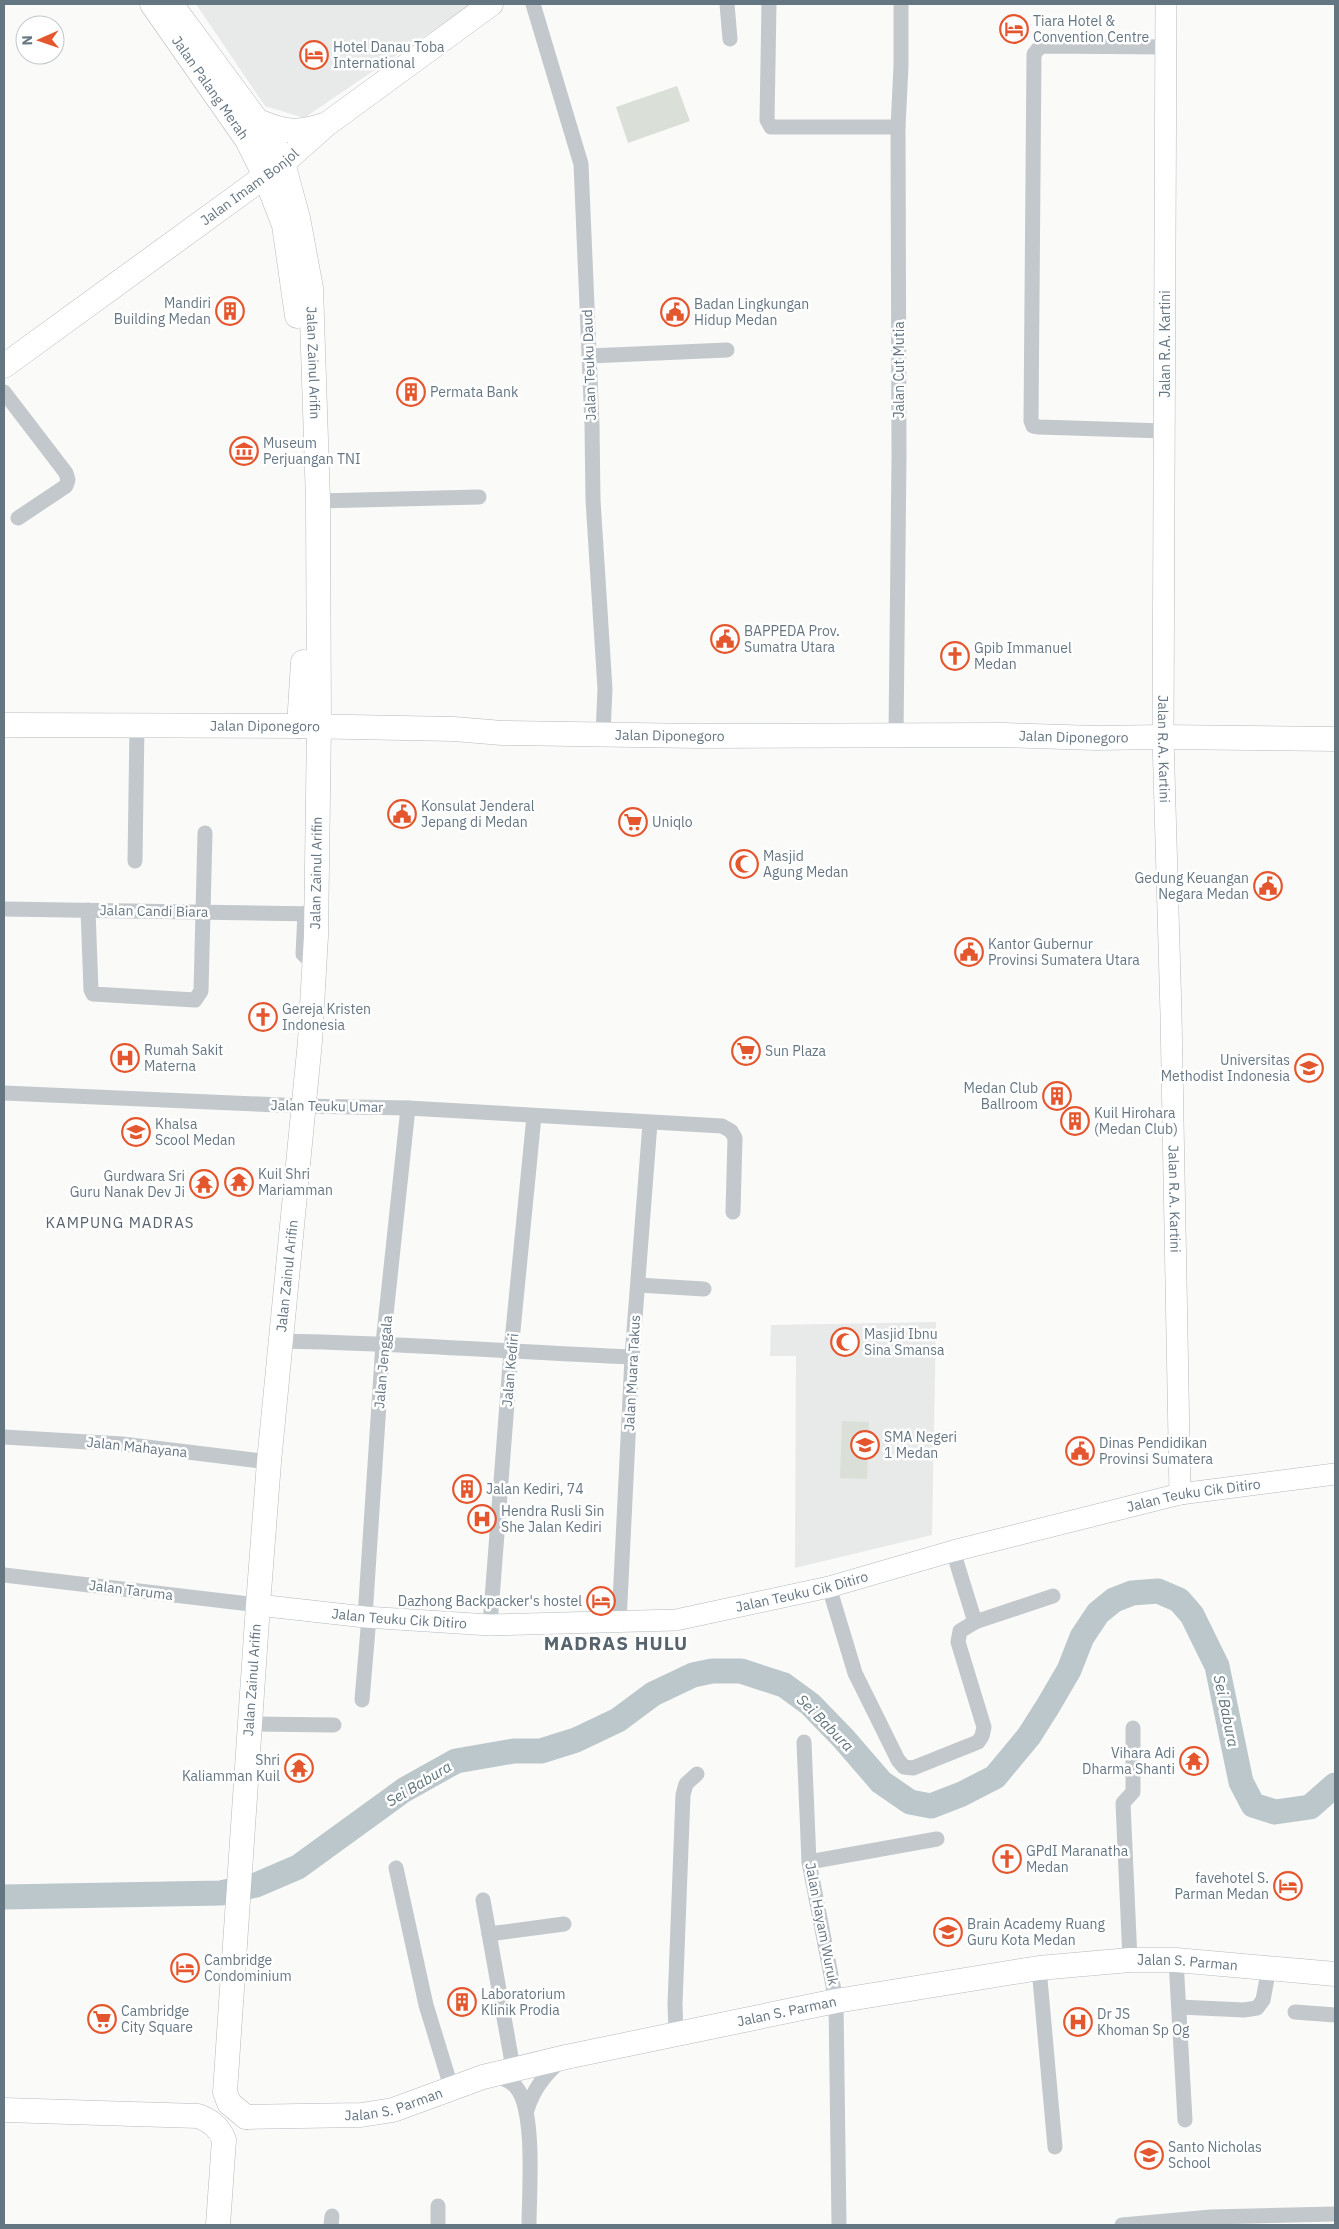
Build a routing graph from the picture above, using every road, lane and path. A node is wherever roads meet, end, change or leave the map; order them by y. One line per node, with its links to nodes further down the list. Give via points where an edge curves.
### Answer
1 (152, 4): 14 (main road, Jalan Palang Merah, via 247,140)
2 (171, 4): 11 (main road, Jalan Palang Merah)
3 (491, 4): 12 (main road, Jalan Imam Bonjol)
4 (533, 4): 16 (street, Jalan Teuku Daud, via 581,164)
5 (727, 4): 9 (street)
6 (769, 4): 13 (street, via 768,120 771,127)
7 (901, 4): 13 (street, Jalan Cut Mutia)
8 (1166, 4): 10 (street, Jalan R.A. Kartini)
9 (730, 39)
10 (1166, 47): 19 (street, Jalan R.A. Kartini); 19 (street, via 1044,46 1034,54 1030,421 1033,426 1040,427)
11 (258, 121): 12 (main road, via 302,132); 14 (main road, Jalan Palang Merah, via 275,145)
12 (327, 124): 14 (main road, Jalan Imam Bonjol)
13 (898, 127): 28 (street, Jalan Cut Mutia)
14 (274, 170): 17 (main road, Jalan Imam Bonjol); 20 (main road, Jalan Zainul Arifin, via 298,321)
15 (727, 350): 16 (street)
16 (589, 356): 27 (street, Jalan Teuku Daud, via 592,500 605,689)
17 (4, 366)
18 (4, 392): 23 (street, via 68,480 66,486)
19 (1165, 431): 29 (street, Jalan R.A. Kartini)
20 (309, 467): 22 (main road, Jalan Zainul Arifin); 26 (main road, Jalan Zainul Arifin, via 302,685)
21 (479, 497): 22 (street)
22 (318, 500): 26 (main road, Jalan Zainul Arifin)
23 (18, 518)
24 (4, 725): 25 (main road, Jalan Diponegoro)
25 (137, 725): 26 (main road, Jalan Diponegoro); 32 (street)
26 (309, 726): 27 (main road, Jalan Diponegoro); 36 (main road, Jalan Zainul Arifin)
27 (603, 734): 28 (main road, Jalan Diponegoro)
28 (896, 736): 29 (main road, Jalan Diponegoro)
29 (1163, 737): 30 (main road, Jalan Diponegoro); 52 (street, Jalan R.A. Kartini)
30 (1335, 739)
31 (204, 833): 35 (street)
32 (136, 861)
33 (4, 909): 34 (street, Jalan Candi Biara)
34 (88, 910): 35 (street, Jalan Candi Biara); 35 (street, via 93,994 195,1000 201,991)
35 (204, 911): 36 (street, Jalan Candi Biara)
36 (310, 913): 38 (main road, Jalan Zainul Arifin, via 315,966)
37 (4, 1094): 38 (street, Jalan Teuku Umar)
38 (303, 1106): 39 (street, Jalan Teuku Umar); 45 (main road, Jalan Zainul Arifin)
39 (408, 1108): 40 (street, Jalan Teuku Umar); 46 (street, Jalan Jenggala)
40 (534, 1116): 41 (street, Jalan Teuku Umar); 47 (street, Jalan Kediri)
41 (650, 1123): 42 (street, Jalan Teuku Umar, via 722,1126 731,1131 735,1138); 43 (street, Jalan Muara Takus)
42 (733, 1212)
43 (638, 1285): 44 (street); 48 (street, Jalan Muara Takus)
44 (704, 1289)
45 (281, 1341): 46 (street); 50 (main road, Jalan Zainul Arifin)
46 (383, 1343): 47 (street); 58 (street, Jalan Jenggala)
47 (511, 1352): 48 (street); 61 (street, Jalan Kediri)
48 (632, 1357): 59 (street, Jalan Muara Takus)
49 (4, 1437): 50 (street, Jalan Mahayana, via 122,1444)
50 (269, 1462): 57 (main road, Jalan Zainul Arifin)
51 (1335, 1474): 52 (street, Jalan Teuku Cik Ditiro)
52 (1180, 1494): 53 (street, Jalan Teuku Cik Ditiro)
53 (953, 1551): 55 (street, Jalan Teuku Cik Ditiro); 60 (street)
54 (4, 1575): 57 (street, Jalan Taruma)
55 (829, 1587): 59 (street, Jalan Teuku Cik Ditiro, via 676,1620); 60 (street, via 855,1673 904,1767 913,1768 978,1742 982,1736 984,1726 958,1642 960,1631)
56 (1053, 1596): 60 (street)
57 (258, 1605): 58 (street, Jalan Teuku Cik Ditiro); 63 (main road, Jalan Zainul Arifin)
58 (367, 1617): 61 (street, Jalan Teuku Cik Ditiro); 62 (street, Jalan Jenggala)
59 (619, 1622): 61 (street, Jalan Teuku Cik Ditiro)
60 (974, 1622)
61 (490, 1625)
62 (362, 1700)
63 (249, 1724): 64 (street); 88 (main road, Jalan Zainul Arifin)
64 (334, 1725)
65 (1133, 1728): 74 (street, via 1133,1792 1124,1803)
66 (804, 1742): 69 (street, Jalan Hayam Wuruk)
67 (697, 1774): 83 (street, via 686,1784 683,1795)
68 (937, 1839): 69 (street)
69 (809, 1862): 79 (street, Jalan Hayam Wuruk)
70 (396, 1868): 87 (street, via 426,2005)
71 (483, 1900): 73 (street)
72 (564, 1924): 73 (street)
73 (490, 1934): 85 (street)
74 (1130, 1960): 75 (main road, Jalan S. Parman); 76 (main road, Jalan S. Parman)
75 (1176, 1960): 77 (main road, Jalan S. Parman); 80 (street)
76 (1039, 1968): 79 (main road, Jalan S. Parman); 95 (street)
77 (1268, 1968): 78 (main road, Jalan S. Parman); 80 (street, via 1263,2000 1257,2008)
78 (1335, 1974)
79 (836, 2001): 83 (main road, Jalan S. Parman); 101 (street, Jalan Hayam Wuruk)
80 (1179, 2007): 93 (street)
81 (1295, 2012): 82 (street)
82 (1335, 2015)
83 (676, 2033): 84 (main road, Jalan S. Parman)
84 (566, 2056): 85 (main road, Jalan S. Parman); 90 (street, via 541,2082)
85 (513, 2068): 86 (main road, Jalan S. Parman)
86 (483, 2077): 87 (main road, Jalan S. Parman); 90 (street, via 508,2080 516,2087)
87 (452, 2090): 92 (main road, Jalan S. Parman, via 377,2113)
88 (225, 2092): 91 (main road, via 214,2107); 92 (main road, via 234,2108)
89 (4, 2110): 91 (main road)
90 (527, 2110): 100 (street)
91 (198, 2116): 94 (main road, via 216,2125)
92 (246, 2117): 94 (main road, via 231,2129)
93 (1185, 2120)
94 (224, 2140): 98 (main road)
95 (1055, 2147)
96 (438, 2206): 99 (street)
97 (1335, 2214): 102 (street, via 1220,2217)
98 (218, 2225)
99 (438, 2225)
100 (529, 2225)
101 (839, 2225)
102 (1122, 2225)

